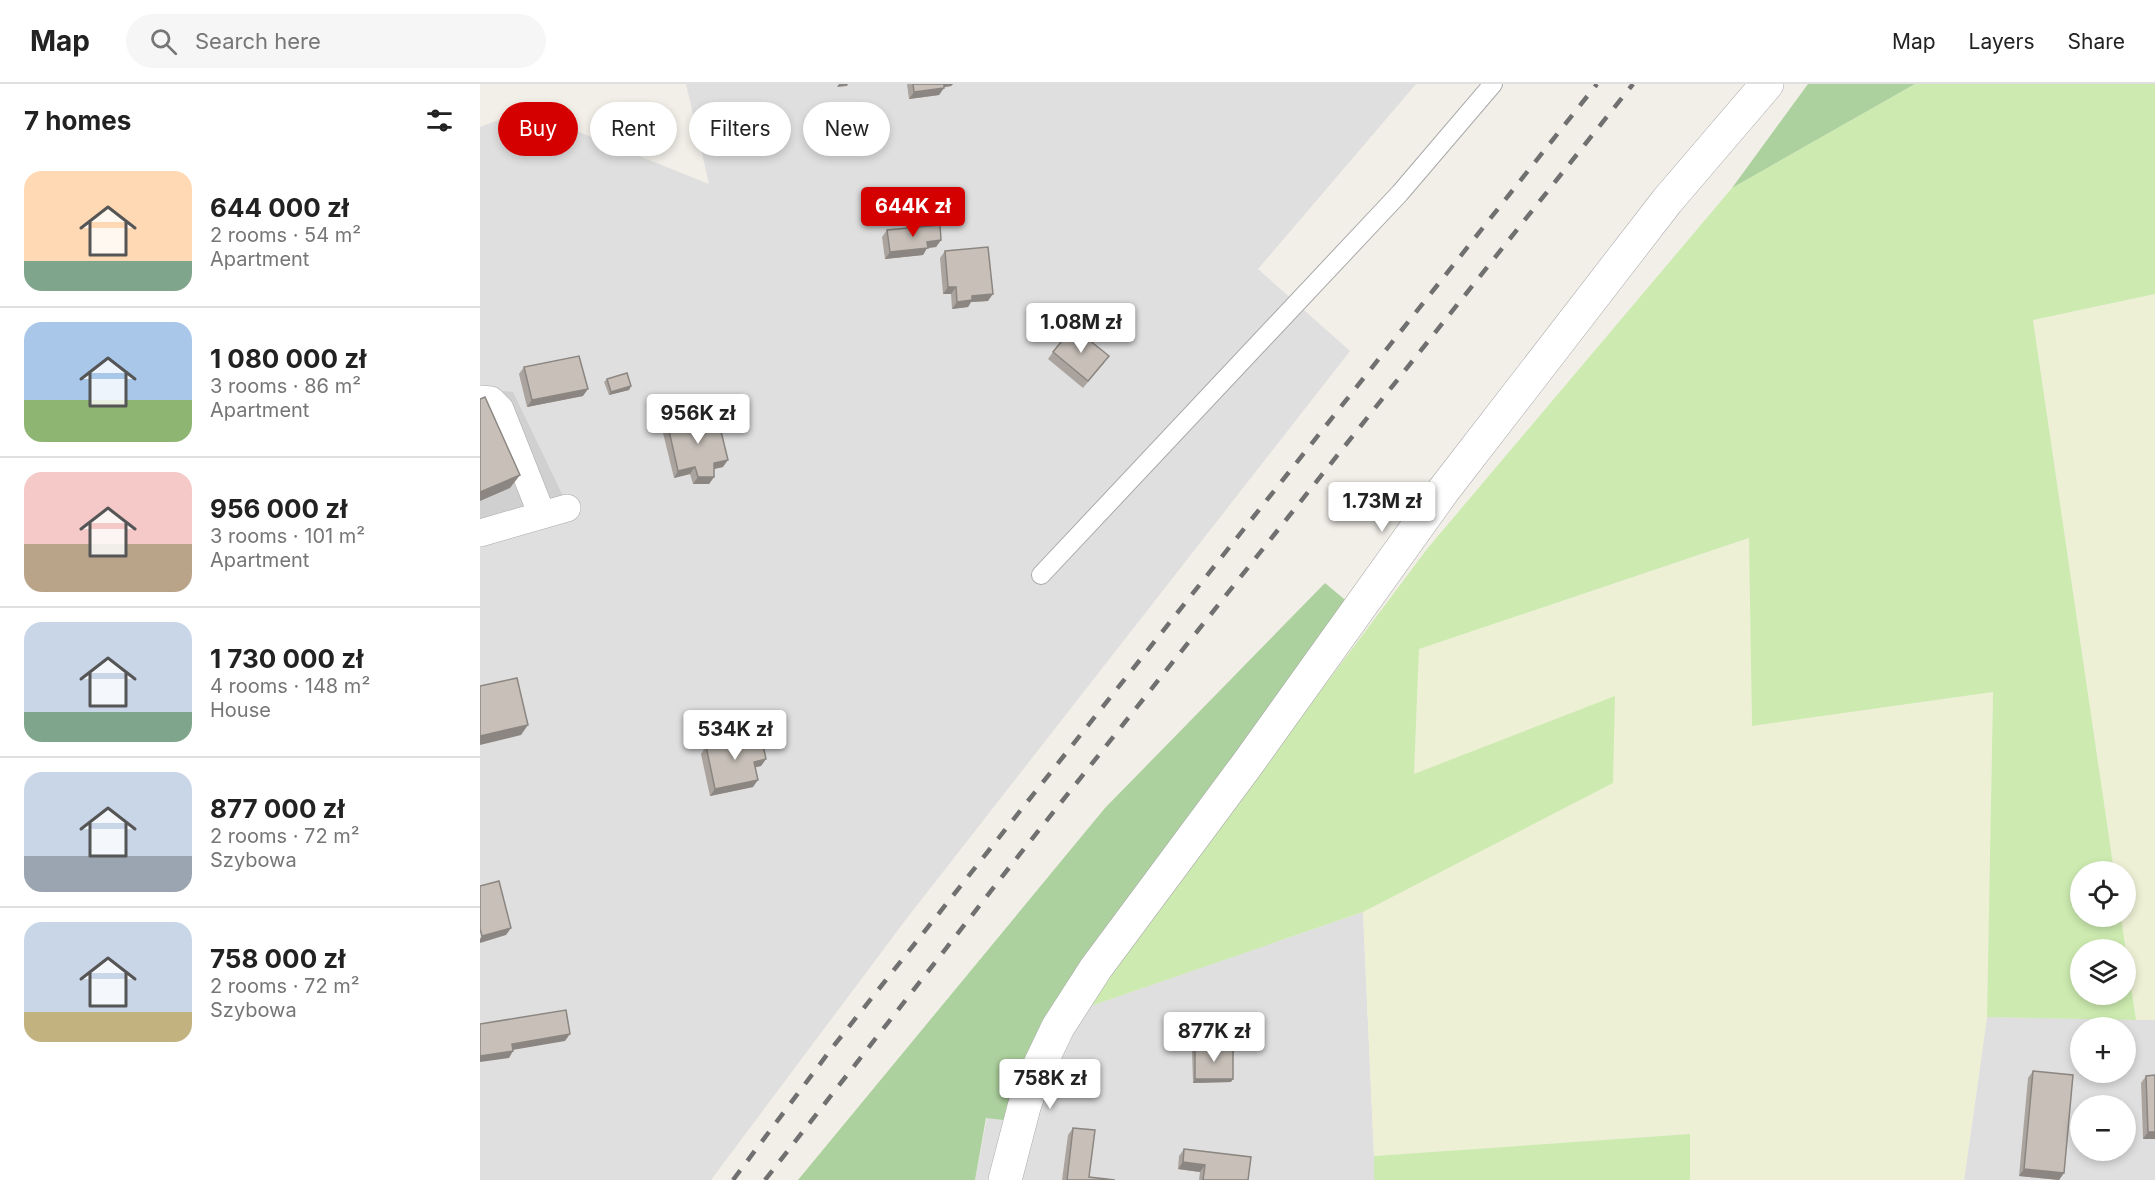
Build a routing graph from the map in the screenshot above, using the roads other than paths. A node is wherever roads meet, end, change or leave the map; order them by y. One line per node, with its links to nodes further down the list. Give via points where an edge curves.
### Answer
1 (1493, 84): 5 (lane, via 1400,193)
2 (1767, 84): 6 (street, via 1667,201 1443,491 1096,969 1058,1027 1039,1067)
3 (480, 399): 4 (street, via 491,400 500,409 554,511)
4 (480, 533)
5 (1041, 575)
6 (1005, 1180)

